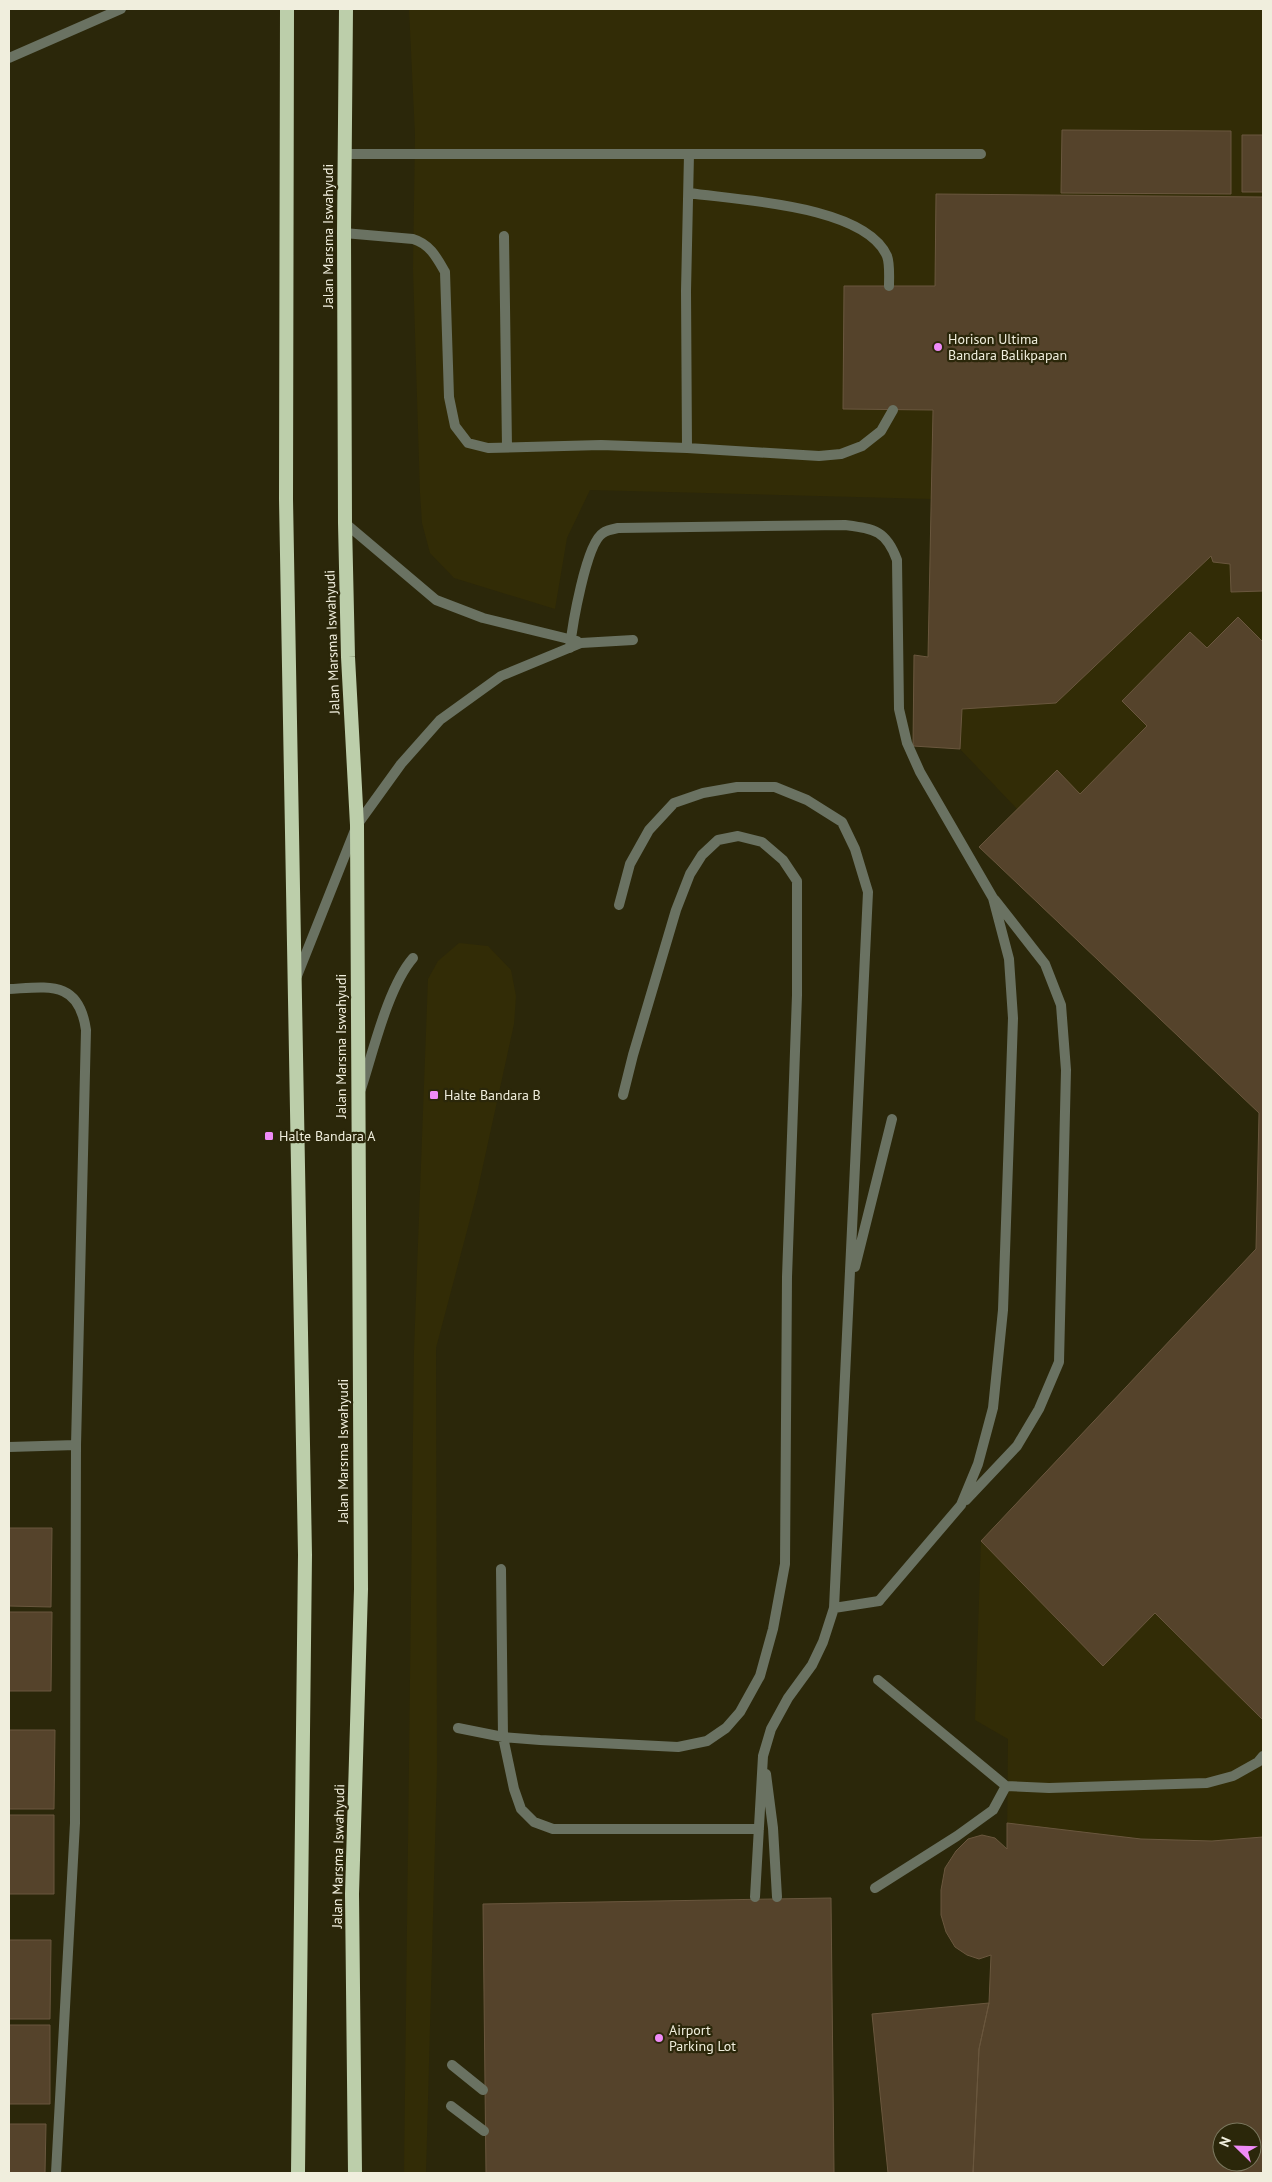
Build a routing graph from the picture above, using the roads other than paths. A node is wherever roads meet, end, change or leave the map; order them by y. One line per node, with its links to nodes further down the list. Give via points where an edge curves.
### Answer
1 (121, 9): 4 (street)
2 (287, 9): 22 (highway, via 286,498)
3 (346, 9): 5 (highway, Jalan Marsma Iswahyudi)
4 (9, 58)
5 (344, 154): 6 (street); 9 (highway, Jalan Marsma Iswahyudi)
6 (689, 154): 7 (street); 8 (street)
7 (981, 154)
8 (689, 193): 11 (street, via 804,209 846,221 876,240 887,256); 14 (street, via 686,291)
9 (344, 233): 13 (street, via 413,239 422,242 436,255 445,272 449,397 455,426 468,442 488,448); 15 (highway, Jalan Marsma Iswahyudi)
10 (504, 236): 13 (street)
11 (890, 286)
12 (893, 410): 14 (street, via 881,431 862,446 841,454 819,456)
13 (507, 447): 14 (street)
14 (688, 448)
15 (345, 523): 17 (street, via 436,600 483,618); 18 (highway, Jalan Marsma Iswahyudi)
16 (633, 640): 17 (street)
17 (574, 643): 18 (street, via 501,676 440,720 401,764); 19 (street, via 592,548 602,533 610,530 845,525 867,528 882,535 891,544 897,560 899,709 907,744)
18 (357, 825): 22 (street); 25 (highway, Jalan Marsma Iswahyudi)
19 (993, 898): 30 (street, via 1009,959 1013,1018 1003,1310 993,1408 978,1464); 30 (street, via 1045,964 1060,1005 1066,1070 1059,1362 1039,1410 1017,1446)
20 (619, 906): 27 (street, via 630,864 649,830 674,803 703,793 737,787 775,787 807,800 842,822 855,848 868,892)
21 (413, 958): 25 (street, via 404,968 390,1003)
22 (294, 984): 48 (highway, via 305,1555)
23 (9, 989): 28 (street, via 46,987 63,991 72,996 84,1013)
24 (623, 1095): 35 (street, via 676,910 690,874 702,855 718,840 738,836 762,842 783,860 797,881 797,995 787,1277 785,1564 760,1676 740,1712 726,1728 707,1741 678,1747)
25 (358, 1100): 49 (highway, Jalan Marsma Iswahyudi, via 361,1589 352,1894)
26 (892, 1119): 27 (street)
27 (849, 1290): 32 (street)
28 (76, 1445): 29 (street); 47 (street, via 75,1823)
29 (9, 1446)
30 (961, 1505): 32 (street, via 878,1601)
31 (501, 1569): 35 (street)
32 (834, 1608): 36 (street, via 812,1665 771,1729)
33 (878, 1680): 38 (street)
34 (458, 1728): 35 (street)
35 (503, 1737): 39 (street, via 521,1809 534,1822 553,1829)
36 (763, 1756): 39 (street); 42 (street, via 773,1828)
37 (1263, 1756): 38 (street, via 1233,1776 1208,1783 1050,1788)
38 (1006, 1786): 40 (street, via 993,1810)
39 (759, 1829): 41 (street)
40 (875, 1888)
41 (755, 1897)
42 (777, 1897)
43 (452, 2065): 44 (street)
44 (483, 2090)
45 (452, 2106): 46 (street)
46 (484, 2131)
47 (56, 2173)
48 (298, 2173)
49 (355, 2173)

